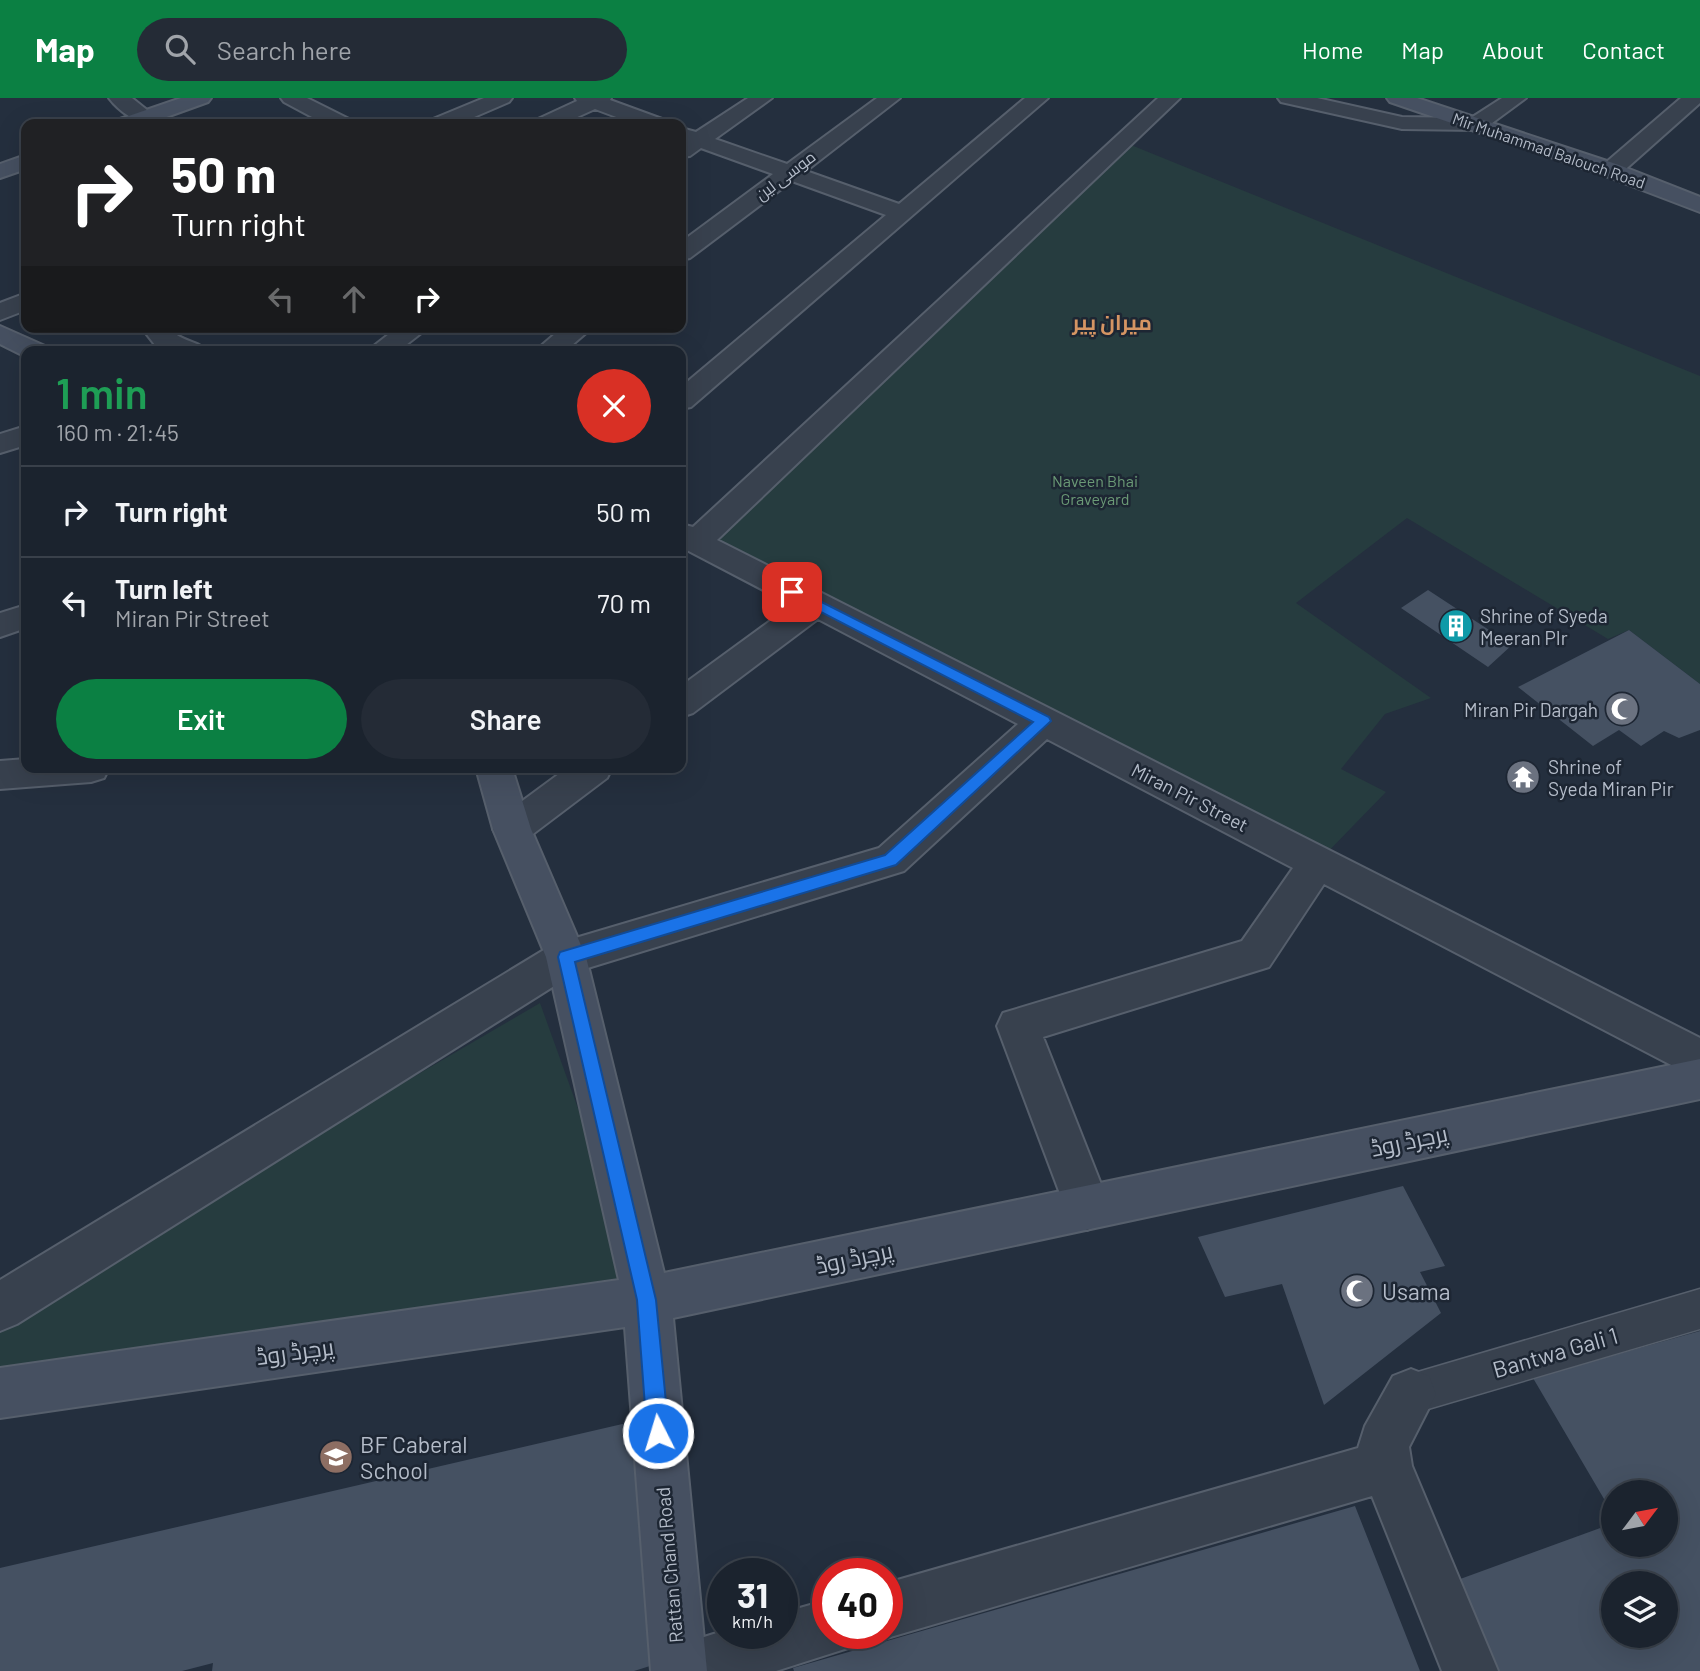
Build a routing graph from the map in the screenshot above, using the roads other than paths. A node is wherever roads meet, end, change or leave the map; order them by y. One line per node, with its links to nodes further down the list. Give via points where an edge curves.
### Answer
1 (119, 98): 15 (street)
2 (201, 98): 16 (street)
3 (291, 98): 17 (street)
4 (502, 98): 18 (street)
5 (762, 98): 21 (street)
6 (890, 98): 25 (street, موسی لین)
7 (1038, 98): 27 (street)
8 (1170, 98): 40 (street)
9 (1288, 98): 20 (street, via 1402,123)
10 (1397, 98): 20 (street, Mir Muhammad Balouch Road)
11 (1516, 98): 20 (street)
12 (1693, 98): 23 (street)
13 (593, 99): 14 (street); 19 (street)
14 (638, 117)
15 (135, 119)
16 (143, 119)
17 (331, 119)
18 (452, 119)
19 (555, 119)
20 (1476, 124): 23 (street, Mir Muhammad Balouch Road)
21 (687, 142): 25 (street)
22 (21, 164): 24 (street)
23 (1611, 170): 26 (street, Mir Muhammad Balouch Road)
24 (0, 171)
25 (789, 173): 27 (street); 28 (street, موسی لین)
26 (1700, 205)
27 (902, 213): 37 (street)
28 (686, 249)
29 (21, 303): 30 (street)
30 (0, 312)
31 (407, 333): 35 (street)
32 (572, 333): 36 (street)
33 (0, 334): 34 (street)
34 (24, 346)
35 (388, 346)
36 (555, 346)
37 (686, 397)
38 (21, 437): 39 (street)
39 (0, 444)
40 (688, 538): 41 (street, Miran Pir Street)
41 (816, 604): 44 (street); 45 (street, Miran Pir Street)
42 (21, 618): 43 (street)
43 (0, 625)
44 (686, 700)
45 (1044, 721): 51 (street, Miran Pir Street); 52 (street, via 891,860)
46 (26, 773): 49 (street)
47 (495, 773): 50 (street, Rattan Chand Road)
48 (587, 773): 50 (street)
49 (0, 775)
50 (512, 829): 52 (street, Rattan Chand Road)
51 (1317, 863): 53 (street, Miran Pir Street); 55 (street, via 1255,955 1018,1026)
52 (566, 957): 56 (street, Rattan Chand Road); 57 (street)
53 (1700, 1060)
54 (1700, 1079): 55 (street, پرچرڈ روڈ)
55 (1087, 1207): 56 (street, پرچرڈ روڈ)
56 (646, 1300): 59 (street, پرچرڈ روڈ); 64 (street, Rattan Chand Road)
57 (0, 1307)
58 (1700, 1309): 60 (lane, Bantwa Gali 1)
59 (0, 1393)
60 (1411, 1394): 61 (street, via 1384,1444)
61 (1386, 1466): 62 (street); 65 (street)
62 (903, 1606)
63 (812, 1633): 64 (street)
64 (679, 1671)
65 (1470, 1671)

